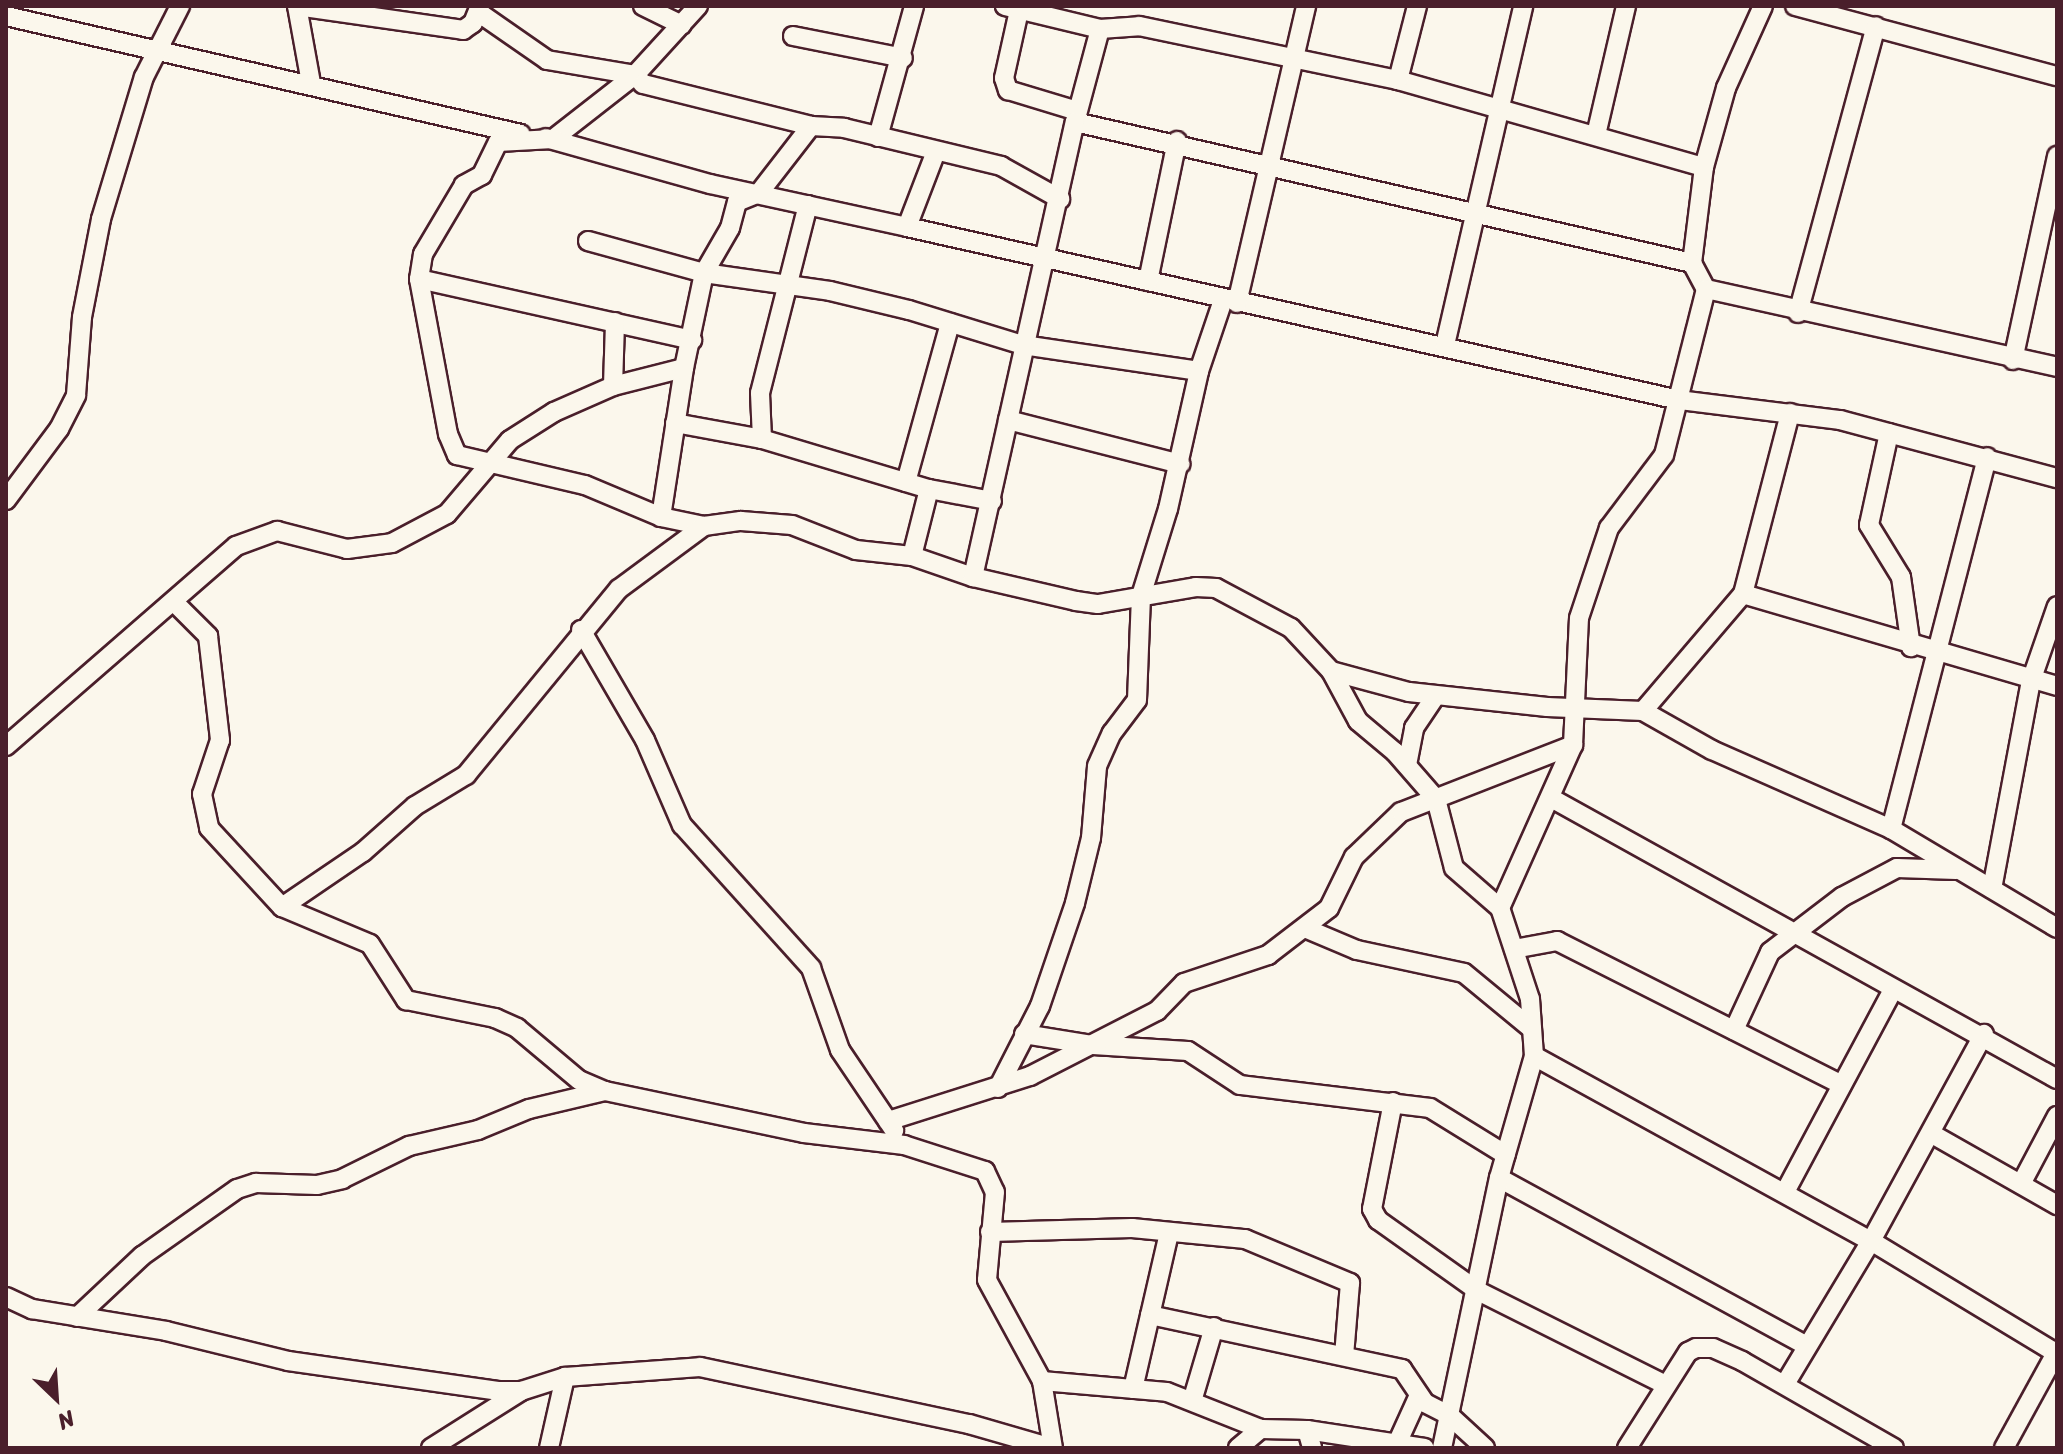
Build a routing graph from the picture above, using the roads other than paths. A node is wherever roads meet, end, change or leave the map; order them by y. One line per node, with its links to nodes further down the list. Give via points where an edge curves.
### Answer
1 (180, 6): 21 (street)
2 (297, 6): 14 (street, via 463,30); 27 (street)
3 (643, 6): 16 (street)
4 (698, 6): 16 (street)
5 (914, 6): 22 (street)
6 (1140, 6): 17 (street)
7 (1306, 6): 23 (street)
8 (1417, 6): 26 (street)
9 (1523, 6): 28 (street)
10 (1626, 6): 31 (street)
11 (1763, 6): 38 (street, via 1726,88)
12 (1795, 6): 18 (street)
13 (1015, 7): 19 (street); 29 (street, via 1004,78 1008,90)
14 (479, 9): 24 (street, via 547,60)
15 (6, 16): 21 (street)
16 (682, 25): 24 (street)
17 (1139, 26): 19 (street); 23 (street)
18 (1876, 26): 25 (street); 53 (street)
19 (1100, 29): 29 (street)
20 (793, 36): 22 (street)
21 (157, 50): 27 (street); 76 (street, via 101,219 82,317 76,395 59,429)
22 (903, 58): 32 (street)
23 (1293, 62): 26 (street); 37 (street)
24 (635, 75): 30 (street, via 643,84); 33 (street)
25 (2057, 76)
26 (1398, 80): 28 (street)
27 (311, 83): 33 (street, via 379,104)
28 (1498, 111): 31 (street); 42 (street)
29 (1076, 116): 34 (street); 40 (street)
30 (811, 126): 32 (street); 39 (street)
31 (1596, 135): 38 (street)
32 (878, 137): 35 (street)
33 (553, 139): 39 (street); 48 (street, via 498,142 482,175 464,185 423,254)
34 (1177, 141): 37 (street); 49 (street)
35 (935, 154): 40 (street, via 1001,166); 43 (street)
36 (2057, 156): 59 (street)
37 (1272, 163): 42 (street); 52 (street)
38 (1704, 167): 46 (street)
39 (759, 193): 41 (street); 47 (street, via 737,202 730,228)
40 (1060, 199): 45 (street)
41 (808, 205): 43 (street); 50 (street)
42 (1474, 211): 46 (street); 58 (street)
43 (907, 227): 45 (street)
44 (588, 241): 47 (street)
45 (1046, 262): 49 (street); 57 (street)
46 (1692, 263): 51 (street)
47 (704, 273): 50 (street); 56 (street)
48 (419, 279): 54 (street); 71 (street, via 453,448 457,455)
49 (1148, 281): 52 (street)
50 (784, 286): 55 (street, via 830,291); 69 (street, via 758,407)
51 (1706, 289): 53 (street); 64 (street)
52 (1230, 302): 58 (street); 62 (street)
53 (1798, 313): 59 (street)
54 (615, 322): 56 (street); 63 (street)
55 (950, 323): 57 (street); 74 (street)
56 (692, 340): 61 (street)
57 (1023, 345): 62 (street); 66 (street)
58 (1445, 345): 64 (street)
59 (2013, 360): 60 (street)
60 (2057, 367)
61 (684, 368): 63 (street); 67 (street)
62 (1199, 371): 72 (street)
63 (613, 386): 71 (street, via 540,420 510,440)
64 (1679, 400): 65 (street); 93 (street, via 1664,455 1609,528 1579,618)
65 (1790, 413): 68 (street); 82 (street)
66 (1008, 420): 72 (street); 77 (street)
67 (675, 423): 69 (street); 78 (street)
68 (1889, 433): 70 (street); 87 (street, via 1869,525 1901,577)
69 (762, 439): 74 (street)
70 (1987, 457): 73 (street); 88 (street)
71 (490, 464): 78 (street, via 585,485); 84 (street, via 428,528 369,549 347,549 277,531 256,537 236,546)
72 (1180, 464): 83 (street)
73 (2057, 478)
74 (906, 482): 75 (street)
75 (929, 489): 77 (street); 80 (street)
76 (6, 500)
77 (992, 501): 81 (street)
78 (661, 517): 79 (street)
79 (704, 526): 80 (street, via 773,522 856,550); 86 (street, via 619,589)
80 (912, 556): 81 (street)
81 (973, 577): 83 (street, via 1098,604)
82 (1743, 594): 87 (street); 94 (street)
83 (1141, 596): 89 (street, via 1196,587 1232,593 1291,628); 112 (street, via 1137,700 1112,733 1097,766 1087,863 1040,1006)
84 (175, 603): 96 (street); 103 (street, via 208,636 212,663 220,740 202,794 203,817 229,855)
85 (2057, 606): 90 (street)
86 (581, 630): 103 (street, via 466,775 415,806 363,852); 122 (street, via 645,740 682,825 811,968 840,1050)
87 (1911, 647): 88 (street)
88 (1939, 656): 90 (street); 100 (street)
89 (1331, 671): 92 (street); 97 (street, via 1358,721)
90 (2031, 681): 91 (street); 102 (street)
91 (2057, 686)
92 (1435, 697): 93 (street); 97 (street, via 1414,728)
93 (1575, 705): 94 (street); 95 (street)
94 (1643, 711): 100 (street, via 1712,750)
95 (1573, 745): 98 (street); 99 (street)
96 (6, 746)
97 (1407, 765): 99 (street)
98 (1551, 798): 104 (street); 107 (street)
99 (1436, 799): 104 (street, via 1454,868); 106 (street, via 1401,812 1381,828 1354,857 1329,908)
100 (1891, 829): 101 (street)
101 (1959, 870): 102 (street); 107 (street, via 1897,868 1842,897)
102 (1992, 889): 105 (street)
103 (282, 907): 119 (street, via 370,944 406,1000 506,1023 579,1080)
104 (1500, 908): 108 (street)
105 (2057, 928)
106 (1307, 929): 110 (street, via 1357,950 1464,973); 114 (street, via 1239,968 1184,983 1157,1011)
107 (1796, 935): 109 (street); 111 (street, via 1770,952 1759,967)
108 (1514, 949): 110 (street, via 1530,999); 111 (street, via 1557,941)
109 (1893, 990): 113 (street); 117 (street)
110 (1532, 1029): 115 (street)
111 (1734, 1030): 117 (street)
112 (1024, 1034): 114 (street); 118 (street)
113 (1984, 1034): 116 (street); 123 (street)
114 (1093, 1045): 118 (street); 120 (street, via 1188,1051 1240,1085)
115 (1534, 1056): 125 (street); 128 (street, via 1650,1124)
116 (2057, 1079)
117 (1842, 1085): 128 (street)
118 (998, 1088): 122 (street)
119 (605, 1091): 124 (street, via 804,1133); 136 (street, via 409,1146 329,1182 256,1183 237,1189 142,1256)
120 (1393, 1102): 125 (street, via 1441,1113); 133 (street, via 1372,1209 1388,1229)
121 (2057, 1116): 127 (street)
122 (888, 1121): 124 (street)
123 (1932, 1134): 127 (street); 132 (street)
124 (904, 1145): 130 (street, via 985,1171 993,1179)
125 (1506, 1155): 126 (street)
126 (1499, 1178): 133 (street); 138 (street)
127 (2021, 1184): 129 (street)
128 (1785, 1192): 132 (street)
129 (2057, 1205)
130 (990, 1232): 131 (street, via 1132,1228); 142 (street, via 987,1280)
131 (1169, 1233): 135 (street); 140 (street, via 1232,1235 1342,1277 1353,1289)
132 (1871, 1241): 138 (street); 139 (street)
133 (1478, 1291): 144 (street); 149 (street)
134 (6, 1297): 136 (street, via 32,1309)
135 (1150, 1315): 137 (street); 145 (street)
136 (77, 1317): 146 (street, via 166,1331 288,1361)
137 (1214, 1327): 140 (street); 148 (street)
138 (1805, 1345): 143 (street)
139 (2056, 1352): 162 (street)
140 (1344, 1356): 147 (street, via 1402,1369)
141 (565, 1377): 146 (street); 154 (street); 155 (street, via 700,1367 969,1424)
142 (1042, 1381): 145 (street); 155 (street)
143 (1785, 1384): 144 (street, via 1713,1348 1696,1348); 161 (street)
144 (1666, 1385): 160 (street)
145 (1133, 1389): 148 (street)
146 (521, 1391): 153 (street)
147 (1419, 1395): 149 (street); 152 (street)
148 (1193, 1398): 150 (street)
149 (1449, 1415): 158 (street); 159 (street)
150 (1261, 1429): 151 (street); 156 (street)
151 (1309, 1439): 152 (street)
152 (1396, 1445): 157 (street)
153 (431, 1448)
154 (549, 1448)
155 (1052, 1448)
156 (1238, 1448)
157 (1425, 1448)
158 (1442, 1448)
159 (1485, 1448)
160 (1627, 1448)
161 (1894, 1448)
162 (2004, 1448)

